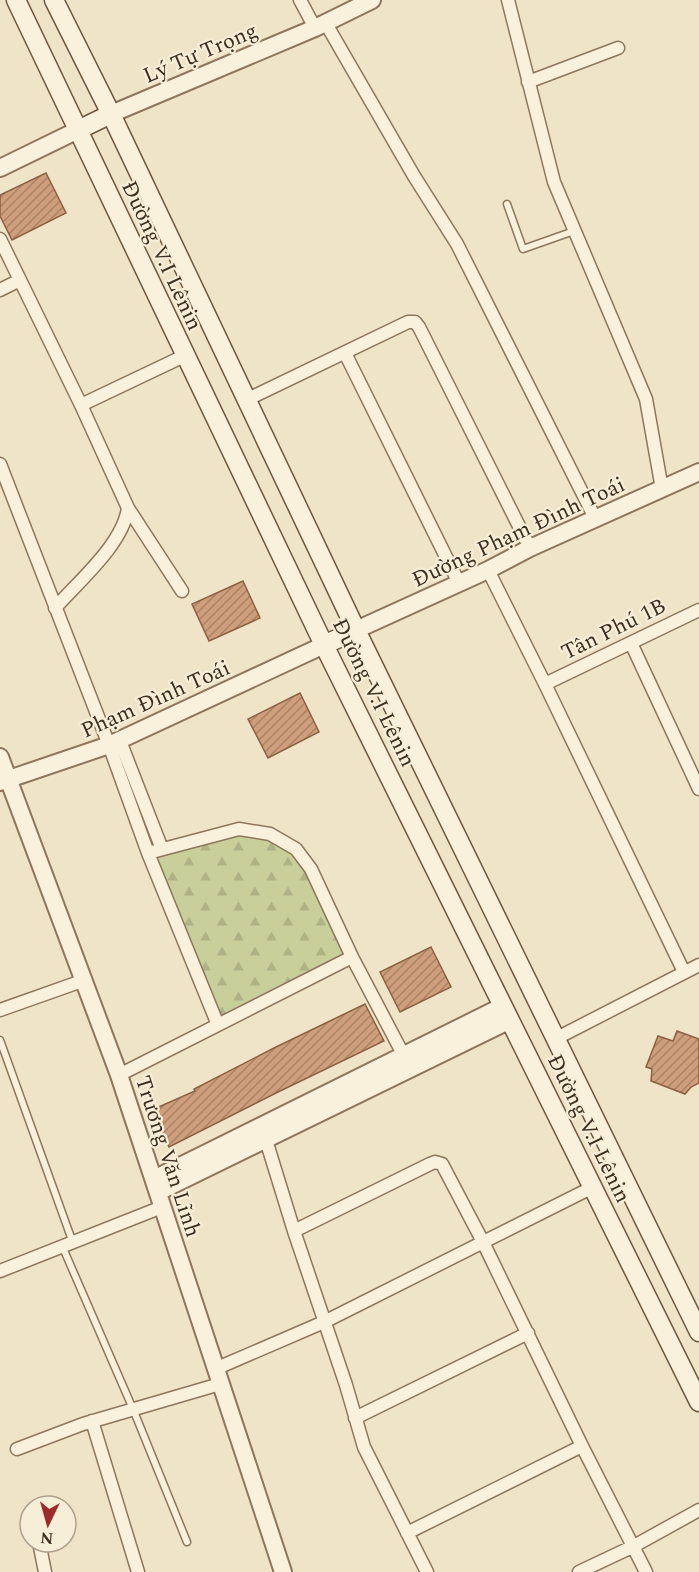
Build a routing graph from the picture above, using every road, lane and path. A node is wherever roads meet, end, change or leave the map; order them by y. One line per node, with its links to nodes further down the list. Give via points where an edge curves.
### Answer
1 (16, 0): 10 (main road, Đường V.I Lênin)
2 (54, 0): 9 (main road, Đường V.I Lênin)
3 (300, 0): 6 (street)
4 (372, 0): 6 (street, Lý Tự Trọng)
5 (508, 0): 8 (street)
6 (320, 25): 9 (street, Lý Tự Trọng); 25 (street, via 457,244)
7 (618, 48): 8 (street)
8 (528, 82): 13 (street, via 554,182)
9 (111, 114): 10 (main road); 19 (main road, Đường V.I Lênin)
10 (78, 130): 11 (street); 18 (main road, Đường V.I Lênin)
11 (0, 168)
12 (507, 204): 13 (lane, via 523,249)
13 (574, 231): 23 (street, via 646,399)
14 (0, 239): 15 (street)
15 (20, 280): 16 (street); 20 (street)
16 (0, 290)
17 (345, 352): 19 (street); 26 (street, via 408,322 417,324); 28 (street)
18 (184, 356): 20 (street); 34 (main road, Đường V.I Lênin)
19 (246, 400): 32 (main road, Đường V.I Lênin)
20 (81, 405): 24 (street)
21 (0, 464): 30 (street)
22 (699, 472): 23 (street, Đường Phạm Đình Toái)
23 (662, 489): 25 (street, Đường Phạm Đình Toái)
24 (128, 508): 29 (street); 30 (street, via 124,526 113,544)
25 (595, 518): 26 (street, Đường Phạm Đình Toái)
26 (530, 548): 27 (street, Đường Phạm Đình Toái)
27 (488, 570): 28 (street, Đường Phạm Đình Toái); 35 (street)
28 (459, 583): 32 (street, Đường Phạm Đình Toái)
29 (182, 591)
30 (55, 608): 36 (street)
31 (699, 609): 33 (street, Tân Phú 1B)
32 (356, 630): 34 (main road); 49 (main road, Đường V.I Lênin)
33 (631, 643): 35 (street, Tân Phú 1B); 39 (street)
34 (324, 645): 36 (street, Phạm Đình Toái); 47 (main road, Đường V.I Lênin)
35 (545, 684): 44 (street)
36 (115, 743): 38 (street, Phạm Đình Toái); 40 (street); 41 (street)
37 (0, 757): 38 (street, Trương Văn Lĩnh)
38 (4, 781): 45 (street, Trương Văn Lĩnh)
39 (699, 789)
40 (162, 849): 41 (street); 42 (street, via 238,830 259,831 279,838 296,849 311,869)
41 (148, 853): 48 (street)
42 (352, 957): 48 (street); 52 (street)
43 (699, 965): 44 (street)
44 (684, 972): 49 (street)
45 (82, 981): 46 (street); 53 (street, Trương Văn Lĩnh)
46 (0, 1010)
47 (507, 1013): 51 (main road, Đường V.I Lênin); 52 (street); 54 (street)
48 (218, 1024): 53 (street)
49 (555, 1039): 51 (main road); 62 (main road, Đường V.I Lênin)
50 (0, 1040): 59 (lane)
51 (526, 1053): 55 (main road, Đường V.I Lênin)
52 (404, 1056): 56 (street)
53 (119, 1075): 56 (street, Trương Văn Lĩnh)
54 (266, 1140): 56 (street); 57 (street)
55 (592, 1187): 58 (street); 65 (main road, Đường V.I Lênin)
56 (158, 1193): 59 (street); 64 (street, Trương Văn Lĩnh)
57 (294, 1231): 58 (street, via 435,1162 445,1168); 61 (street)
58 (483, 1242): 61 (street); 63 (street)
59 (68, 1246): 60 (street); 66 (lane)
60 (0, 1271)
61 (324, 1322): 64 (street); 67 (street)
62 (699, 1332)
63 (528, 1333): 67 (street); 69 (street)
64 (218, 1376): 66 (street); 78 (street, Trương Văn Lĩnh)
65 (699, 1402)
66 (134, 1409): 68 (street); 73 (lane)
67 (355, 1418): 72 (street, via 363,1447)
68 (92, 1421): 70 (street); 77 (street)
69 (582, 1446): 72 (street); 74 (street)
70 (17, 1449)
71 (699, 1510): 74 (street)
72 (407, 1533): 79 (street)
73 (187, 1542)
74 (634, 1545): 80 (street); 81 (street)
75 (41, 1554): 76 (street)
76 (45, 1572)
77 (138, 1572)
78 (282, 1572)
79 (427, 1572)
80 (579, 1572)
81 (646, 1572)

